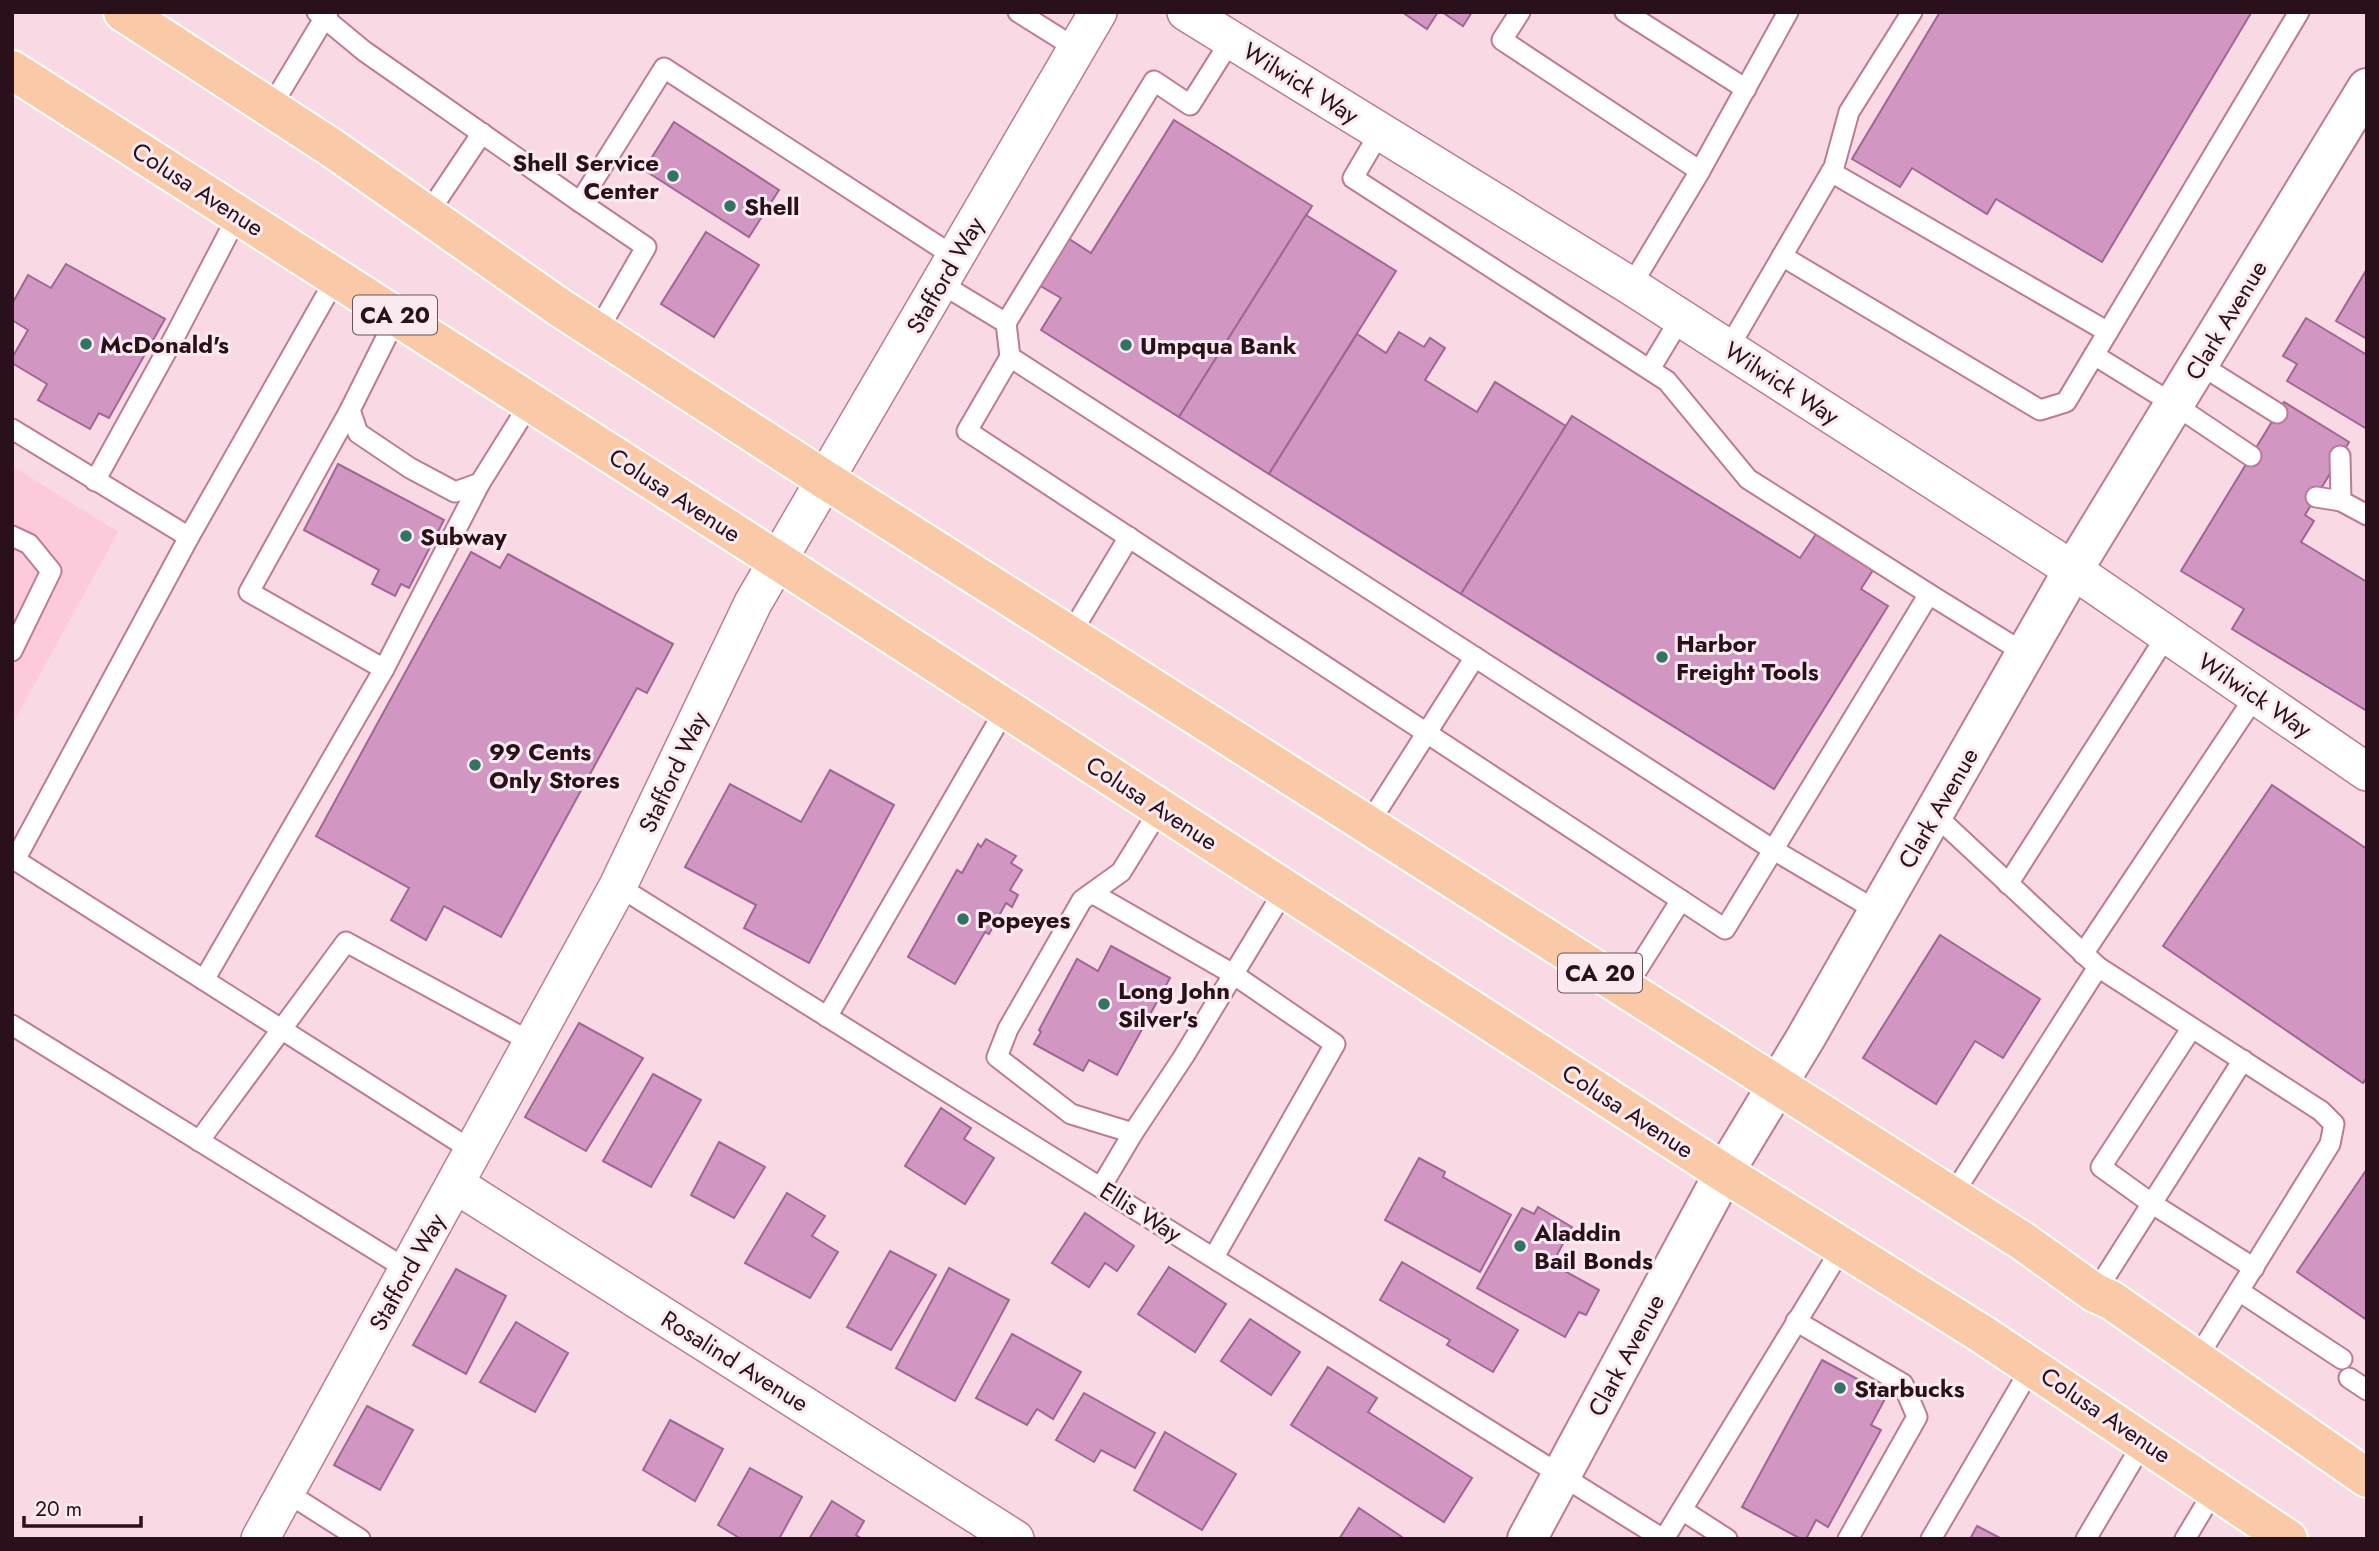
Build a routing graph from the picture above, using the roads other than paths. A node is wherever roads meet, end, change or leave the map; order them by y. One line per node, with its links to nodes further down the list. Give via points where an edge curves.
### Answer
1 (123, 12): 16 (highway, CA 20)
2 (1018, 12): 12 (lane)
3 (1098, 12): 12 (street, Stafford Way)
4 (1186, 12): 11 (street, Wilwick Way)
5 (1520, 12): 19 (lane, via 1502,40)
6 (1625, 12): 15 (lane)
7 (1788, 12): 15 (lane)
8 (1912, 12): 20 (lane, via 1849,113)
9 (2299, 12): 32 (lane)
10 (323, 14): 16 (lane); 18 (lane, via 364,51)
11 (1231, 40): 17 (street, Wilwick Way); 30 (lane, via 1190,105 1154,82)
12 (1077, 49): 25 (street, Stafford Way)
13 (12, 70): 22 (highway, Colusa Avenue / CA 20)
14 (2367, 88): 36 (street, Clark Avenue)
15 (1746, 89): 19 (lane)
16 (271, 107): 23 (highway, CA 20)
17 (1380, 132): 27 (street, Wilwick Way); 37 (lane, via 1353,178)
18 (482, 133): 21 (lane); 23 (lane)
19 (1700, 171): 27 (lane)
20 (1831, 172): 24 (lane); 32 (lane)
21 (580, 202): 25 (lane, via 664,68 840,182); 31 (lane, via 646,247)
22 (238, 215): 26 (highway, Colusa Avenue / CA 20); 46 (lane)
23 (427, 215): 31 (highway, CA 20)
24 (1782, 256): 33 (lane); 34 (lane, via 2040,410 2066,402)
25 (948, 270): 30 (lane); 45 (street, Stafford Way)
26 (336, 278): 28 (highway, Colusa Avenue / CA 20); 52 (lane)
27 (1630, 286): 29 (street, Wilwick Way)
28 (397, 316): 38 (highway, Colusa Avenue / CA 20); 40 (lane)
29 (1681, 318): 33 (street, Wilwick Way); 37 (lane)
30 (1006, 323): 35 (lane)
31 (597, 332): 45 (highway, CA 20)
32 (2108, 332): 34 (lane)
33 (1728, 349): 55 (street, Wilwick Way)
34 (2094, 355): 39 (lane)
35 (1010, 358): 53 (lane, via 967,431); 61 (lane)
36 (2199, 364): 39 (street, Clark Avenue); 41 (lane)
37 (1650, 369): 56 (lane, via 1667,380 1748,479)
38 (530, 402): 47 (lane); 54 (highway, Colusa Avenue / CA 20)
39 (2175, 405): 43 (lane); 55 (street, Clark Avenue)
40 (350, 410): 47 (lane, via 358,433 410,468 455,492); 62 (lane, via 249,592)
41 (2277, 414)
42 (12, 429): 46 (lane)
43 (2251, 456)
44 (2340, 456): 49 (lane)
45 (824, 480): 54 (street, Stafford Way); 57 (highway, CA 20)
46 (95, 481): 52 (lane)
47 (480, 483): 62 (lane)
48 (2316, 497): 49 (lane)
49 (2341, 501): 50 (lane)
50 (2367, 515)
51 (12, 536): 59 (lane, via 29,544 51,571)
52 (189, 537): 71 (lane)
53 (1129, 537): 57 (lane); 65 (lane)
54 (778, 561): 64 (highway, Colusa Avenue / CA 20); 73 (street, Stafford Way, via 753,603)
55 (2073, 570): 58 (street, Wilwick Way); 60 (street, Clark Avenue)
56 (1929, 594): 60 (lane); 70 (lane)
57 (1070, 635): 69 (highway, CA 20)
58 (2167, 635): 63 (street, Wilwick Way); 72 (lane)
59 (12, 651)
60 (2026, 654): 68 (street, Clark Avenue)
61 (1475, 657): 65 (lane); 70 (lane)
62 (384, 669): 81 (lane)
63 (2256, 695): 66 (street, Wilwick Way); 78 (lane)
64 (1006, 708): 67 (highway, Colusa Avenue / CA 20); 83 (lane)
65 (1427, 734): 69 (lane); 76 (lane)
66 (2367, 772)
67 (1160, 808): 74 (highway, Colusa Avenue / CA 20); 75 (lane, via 1121,872)
68 (1935, 816): 72 (lane); 77 (street, Clark Avenue)
69 (1368, 825): 82 (highway, CA 20)
70 (1772, 849): 76 (lane, via 1725,929); 77 (lane)
71 (13, 859): 81 (lane)
72 (2008, 884): 78 (lane)
73 (618, 887): 83 (lane, Ellis Way); 87 (street, Stafford Way)
74 (1285, 889): 80 (lane); 93 (highway, Colusa Avenue / CA 20)
75 (1092, 893): 80 (lane); 90 (lane, via 1082,900 1008,1029 997,1057 1071,1115)
76 (1681, 901): 82 (lane)
77 (1879, 912): 89 (street, Clark Avenue)
78 (2083, 954): 79 (lane)
79 (2098, 967): 86 (lane); 96 (lane)
80 (1233, 974): 90 (lane); 99 (lane, via 1335,1044)
81 (204, 980): 85 (lane)
82 (1625, 989): 89 (highway, CA 20)
83 (827, 1017): 95 (lane, Ellis Way)
84 (12, 1025): 91 (lane)
85 (280, 1029): 87 (lane, via 346,942); 91 (lane); 92 (lane)
86 (2191, 1029): 88 (lane); 97 (lane, via 2101,1167)
87 (533, 1043): 92 (street, Stafford Way)
88 (2243, 1060): 97 (lane); 100 (lane, via 2322,1111 2334,1125 2330,1144)
89 (1776, 1086): 93 (street, Clark Avenue); 96 (highway, CA 20)
90 (1133, 1133): 95 (lane)
91 (200, 1141): 101 (lane)
92 (473, 1151): 94 (street, Stafford Way)
93 (1724, 1173): 98 (highway, Colusa Avenue / CA 20); 111 (street, Clark Avenue)
94 (455, 1184): 101 (street, Stafford Way); 118 (street, Rosalind Avenue)
95 (1101, 1187): 99 (lane, Ellis Way)
96 (1952, 1196): 103 (highway, CA 20)
97 (2151, 1203): 100 (lane); 103 (lane)
98 (1843, 1246): 104 (lane); 107 (highway, Colusa Avenue / CA 20)
99 (1214, 1257): 111 (lane, Ellis Way)
100 (2254, 1268): 102 (lane)
101 (408, 1270): 114 (street, Stafford Way)
102 (2239, 1291): 105 (lane); 106 (lane)
103 (2095, 1293): 106 (highway, CA 20)
104 (1796, 1321): 115 (lane); 122 (lane, via 1903,1384 1917,1417)
105 (2342, 1359)
106 (2196, 1360): 112 (highway, CA 20)
107 (2032, 1366): 110 (highway, Colusa Avenue / CA 20); 123 (lane)
108 (2349, 1378): 109 (lane)
109 (2367, 1390)
110 (2144, 1441): 113 (highway, Colusa Avenue / CA 20); 124 (lane)
111 (1562, 1474): 119 (street, Clark Avenue); 120 (lane, Ellis Way)
112 (2367, 1478)
113 (2215, 1489): 125 (lane); 126 (highway, Colusa Avenue / CA 20)
114 (286, 1492): 116 (street, Stafford Way); 117 (lane)
115 (1682, 1510): 120 (lane); 121 (lane)
116 (260, 1539)
117 (360, 1539)
118 (1015, 1539)
119 (1527, 1539)
120 (1664, 1539)
121 (1727, 1539)
122 (1848, 1539)
123 (1931, 1539)
124 (2086, 1539)
125 (2185, 1539)
126 (2288, 1539)

